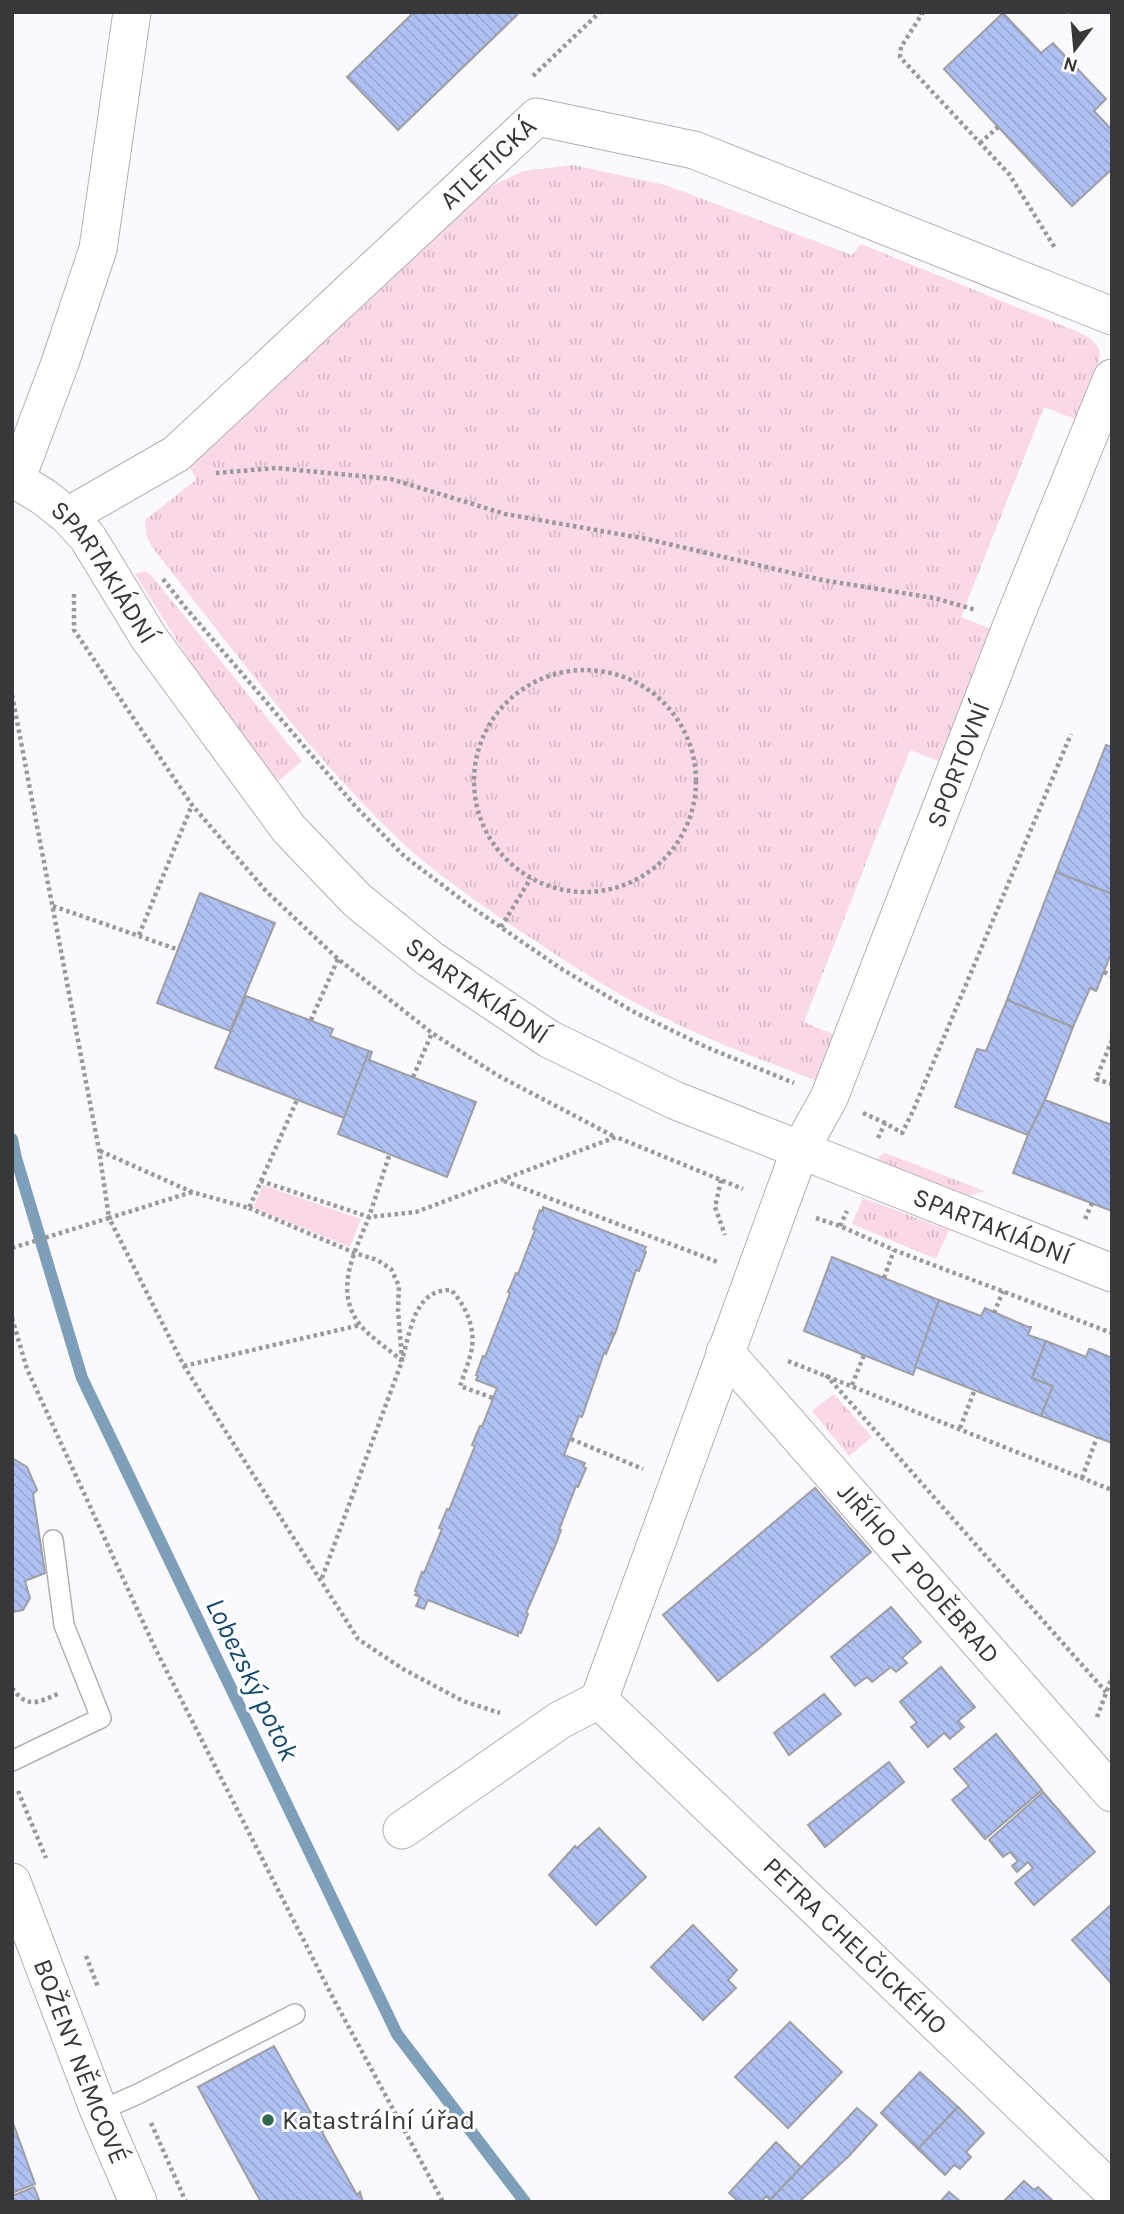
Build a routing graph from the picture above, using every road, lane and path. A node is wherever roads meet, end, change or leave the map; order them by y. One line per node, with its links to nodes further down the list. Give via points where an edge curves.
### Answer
1 (132, 12): 9 (street, SPARTAKIÁDNÍ, via 98,249)
2 (920, 12): 4 (path, via 900,57)
3 (998, 127): 4 (path)
4 (980, 143): 5 (path, via 1009,174)
5 (1060, 257)
6 (1112, 316): 10 (street, ATLETICKÁ, via 694,150 537,117 176,454)
7 (1112, 378): 14 (street, SPORTOVNÍ)
8 (211, 473): 14 (path, via 276,468 391,479 505,514 647,539 822,580 934,598)
9 (14, 480): 10 (street, SPARTAKIÁDNÍ)
10 (68, 516): 11 (street, SPARTAKIÁDNÍ)
11 (113, 576): 13 (path); 35 (street, SPARTAKIÁDNÍ, via 149,638 289,829 356,900 430,959 549,1038 674,1100)
12 (162, 577): 20 (path, via 356,807 404,856)
13 (74, 598)
14 (1013, 622): 31 (street, SPORTOVNÍ)
15 (12, 695): 19 (path)
16 (1071, 734): 33 (path, via 913,1111 902,1133)
17 (192, 805): 21 (path)
18 (531, 878): 18 (path, via 580,892 631,883 672,852 685,830 696,780 684,730 669,709 628,679 603,672 551,676 528,686 491,722 474,770 481,821 510,864); 20 (path)
19 (52, 906): 21 (path); 34 (path)
20 (501, 927): 31 (path, via 632,1011)
21 (139, 934): 22 (path)
22 (179, 950)
23 (338, 959): 26 (path)
24 (1104, 972): 25 (path)
25 (1112, 976)
26 (312, 1020)
27 (432, 1033): 29 (path)
28 (1112, 1040): 30 (path, via 1096,1079)
29 (413, 1077)
30 (1112, 1084)
31 (829, 1098): 33 (path); 35 (street, SPORTOVNÍ)
32 (297, 1100): 38 (path)
33 (885, 1123): 37 (path)
34 (99, 1150): 40 (path); 44 (path)
35 (800, 1150): 37 (street, SPARTAKIÁDNÍ); 41 (street, SPORTOVNÍ)
36 (390, 1153): 45 (path)
37 (862, 1175): 47 (path); 52 (street, SPARTAKIÁDNÍ)
38 (261, 1181): 43 (path); 45 (path)
39 (502, 1181): 41 (path, via 616,1137); 45 (path, via 416,1212); 51 (path)
40 (192, 1192): 43 (path); 44 (path)
41 (780, 1203): 47 (path); 59 (street, SPORTOVNÍ)
42 (1091, 1203): 46 (path)
43 (249, 1208): 50 (path)
44 (109, 1217): 48 (path); 63 (path)
45 (369, 1217): 50 (path)
46 (1085, 1220)
47 (840, 1226): 49 (path)
48 (12, 1248)
49 (894, 1250): 53 (path); 54 (path)
50 (355, 1253): 57 (path, via 347,1276 347,1297); 62 (path, via 391,1269 399,1286)
51 (725, 1265)
52 (1112, 1273)
53 (884, 1278)
54 (1003, 1291): 55 (path); 58 (path)
55 (994, 1313)
56 (12, 1318): 91 (path, via 27,1369 154,1646)
57 (360, 1325): 62 (path); 63 (path)
58 (1112, 1332)
59 (725, 1352): 80 (street, SPORTOVNÍ); 84 (street, JIŘÍHO Z PODĚBRAD)
60 (864, 1355): 65 (path)
61 (786, 1360): 64 (path)
62 (402, 1361): 67 (path, via 416,1312 430,1294 451,1290 468,1314 472,1346 460,1386); 75 (path)
63 (184, 1366): 75 (path)
64 (824, 1374): 65 (path); 79 (path)
65 (852, 1385): 68 (path)
66 (975, 1389): 68 (path)
67 (493, 1398)
68 (960, 1428): 72 (path)
69 (1097, 1437): 72 (path)
70 (571, 1439): 71 (path)
71 (644, 1469)
72 (1082, 1478): 73 (path)
73 (1112, 1490)
74 (52, 1540): 77 (lane, via 64,1625)
75 (321, 1579): 81 (path, via 358,1639 463,1701)
76 (1112, 1677): 79 (path)
77 (87, 1683): 78 (path, via 27,1703); 83 (lane, via 101,1718)
78 (12, 1688)
79 (1106, 1692): 82 (path)
80 (599, 1700): 85 (street, via 560,1720); 89 (street, PETRA CHELČICKÉHO)
81 (508, 1715)
82 (1096, 1720)
83 (12, 1760)
84 (1112, 1793)
85 (402, 1830)
86 (12, 1882): 88 (street, BOŽENY NĚMCOVÉ)
87 (295, 2014): 88 (lane)
88 (99, 2111): 90 (street, BOŽENY NĚMCOVÉ)
89 (1112, 2191)
90 (138, 2202)
91 (443, 2202)

